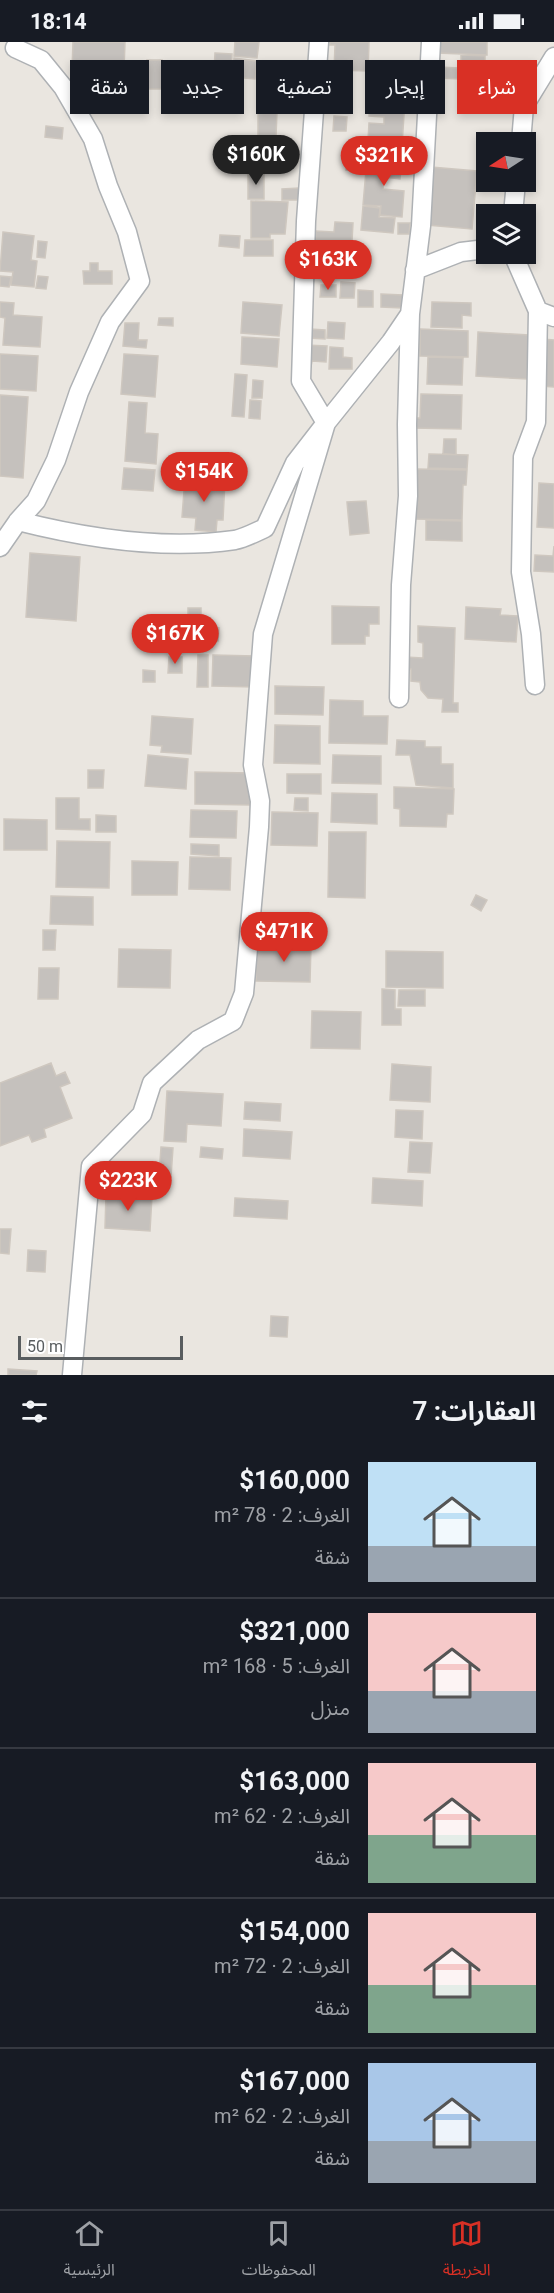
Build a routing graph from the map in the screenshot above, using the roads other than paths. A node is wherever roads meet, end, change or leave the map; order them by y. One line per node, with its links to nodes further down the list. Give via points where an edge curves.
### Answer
1 (319, 42): 11 (street, via 306,221 301,381)
2 (431, 42): 8 (street)
3 (14, 45): 12 (street, via 41,60 63,87 93,139 127,232 140,281 110,322 79,392 56,460 36,501)
4 (554, 57): 5 (street, via 524,106)
5 (521, 132)
6 (476, 250): 8 (street, via 460,252)
7 (518, 264): 10 (street)
8 (415, 270): 9 (street)
9 (410, 314): 11 (street); 15 (street, via 408,496 401,585)
10 (546, 314): 14 (street, via 536,422 523,457 521,572)
11 (326, 423): 12 (street, via 295,464 265,528 237,539 178,542 98,538); 16 (street, via 263,634 254,765 260,801 259,826 244,993 233,1021 198,1040 152,1083 142,1114 91,1166)
12 (18, 521): 13 (street)
13 (0, 547)
14 (535, 685)
15 (399, 698)
16 (72, 1375)

